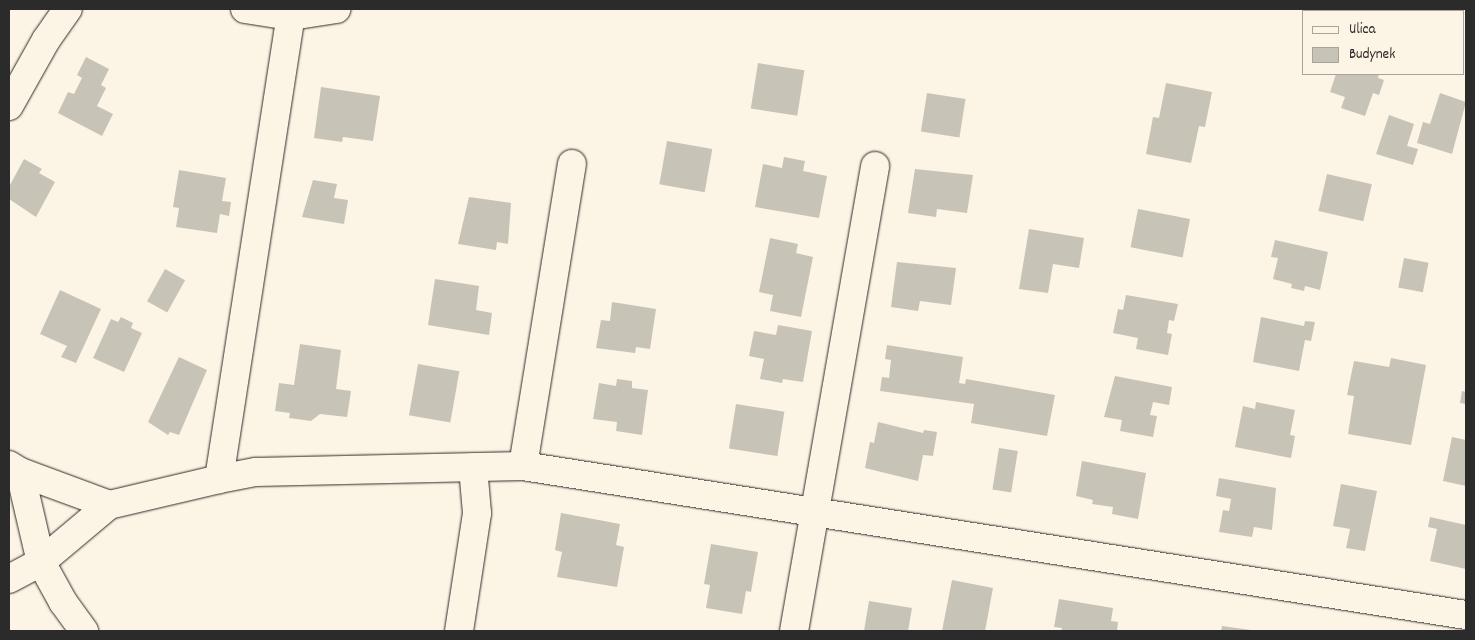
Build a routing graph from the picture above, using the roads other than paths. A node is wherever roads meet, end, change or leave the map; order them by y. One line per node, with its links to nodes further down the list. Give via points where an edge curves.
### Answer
1 (68, 9): 5 (street, via 46,40)
2 (245, 9): 4 (street)
3 (336, 9): 4 (street)
4 (291, 16): 11 (street)
5 (9, 106)
6 (572, 164): 8 (street)
7 (875, 166): 13 (street)
8 (523, 466): 9 (street); 13 (street)
9 (473, 467): 11 (street, via 256,472); 18 (street, via 477,513)
10 (14, 468): 12 (street); 14 (street)
11 (219, 479): 12 (street)
12 (108, 505): 14 (street)
13 (814, 514): 16 (street); 19 (street)
14 (41, 562): 15 (street); 17 (street, via 62,602)
15 (9, 579)
16 (1466, 615)
17 (84, 631)
18 (459, 631)
19 (794, 631)

